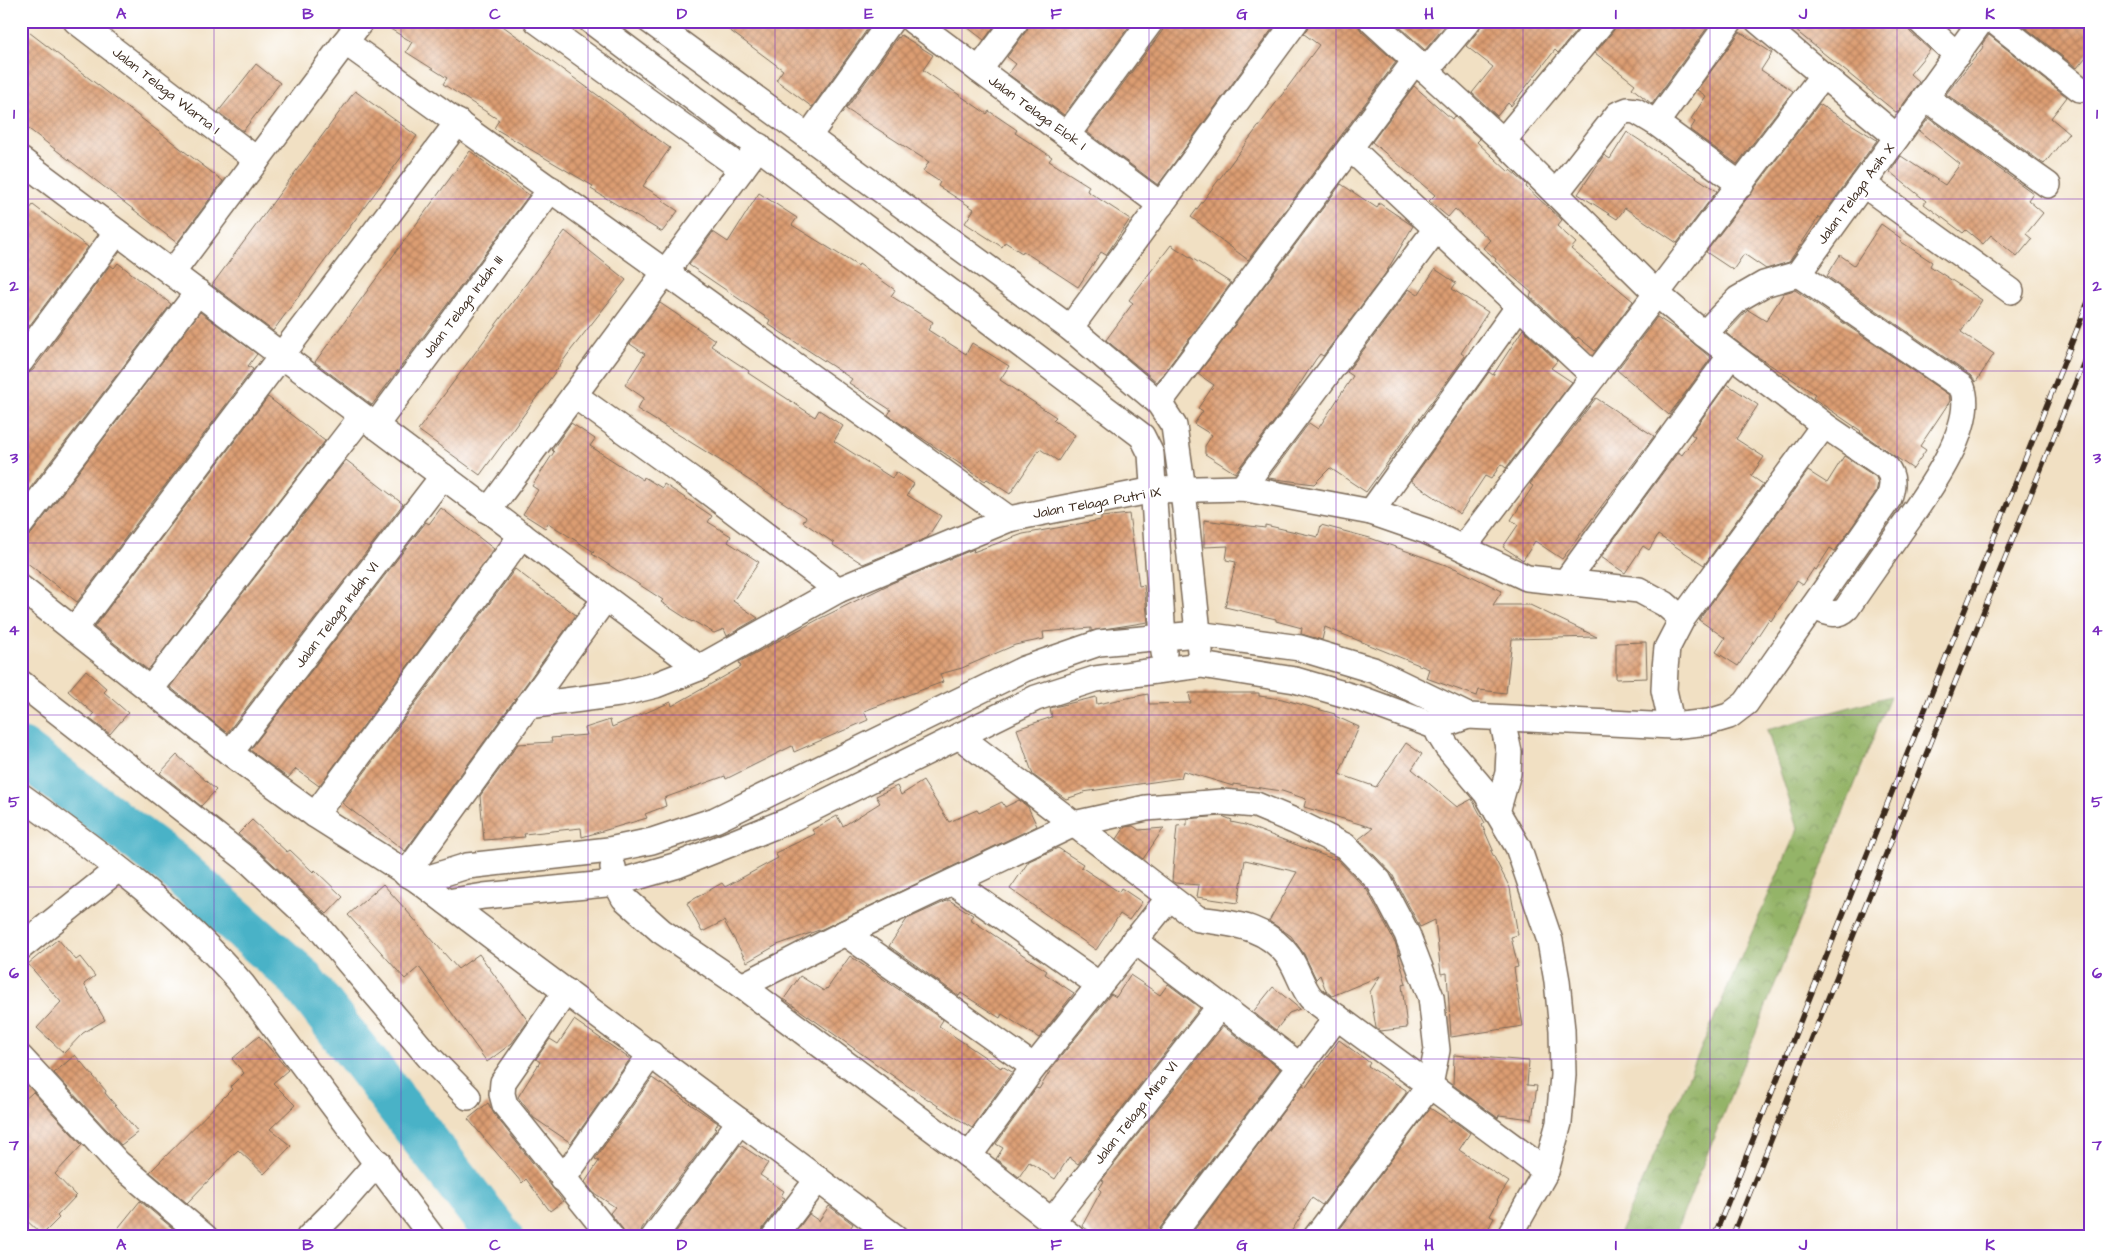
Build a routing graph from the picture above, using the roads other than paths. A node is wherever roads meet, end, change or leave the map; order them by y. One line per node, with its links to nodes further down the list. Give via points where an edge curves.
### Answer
1 (76, 21): 34 (street, Jalan Telaga Warna I)
2 (360, 21): 19 (street)
3 (537, 21): 35 (street)
4 (591, 21): 32 (street)
5 (650, 21): 29 (street)
6 (890, 21): 29 (street)
7 (913, 21): 22 (street, Jalan Telaga Elok I)
8 (1016, 21): 22 (street)
9 (1152, 21): 28 (street)
10 (1296, 21): 42 (street)
11 (1372, 21): 21 (street)
12 (1468, 21): 21 (street)
13 (1603, 21): 31 (street)
14 (1730, 21): 27 (street)
15 (1758, 21): 23 (street)
16 (1920, 21): 20 (street)
17 (1981, 21): 20 (street, Jalan Telaga Asih X)
18 (1994, 21): 24 (street)
19 (345, 42): 26 (street); 34 (street)
20 (1957, 55): 25 (street, Jalan Telaga Asih X)
21 (1421, 66): 31 (street); 33 (street)
22 (979, 70): 28 (street, Jalan Telaga Elok I)
23 (1823, 75): 30 (street); 37 (street)
24 (2080, 89)
25 (1926, 97): 30 (street, Jalan Telaga Asih X); 39 (street)
26 (458, 122): 40 (street); 54 (street)
27 (1656, 122): 37 (street); 41 (street, via 1636,111 1618,114)
28 (1067, 135): 42 (street, Jalan Telaga Elok I)
29 (808, 137): 52 (street)
30 (1897, 137): 38 (street, Jalan Telaga Asih X)
31 (1503, 141): 41 (street)
32 (759, 146): 35 (street); 64 (street, via 1142,436 1151,454)
33 (1350, 148): 43 (street); 59 (street)
34 (257, 160): 46 (street)
35 (742, 169): 45 (street)
36 (26, 173): 44 (street)
37 (1741, 184): 50 (street)
38 (1863, 184): 47 (street, Jalan Telaga Asih X); 48 (street)
39 (2048, 186)
40 (551, 189): 45 (street); 60 (street, Jalan Telaga Indah III)
41 (1556, 193): 50 (street)
42 (1161, 205): 52 (street)
43 (1436, 228): 51 (street); 63 (street)
44 (118, 232): 46 (street); 56 (street)
45 (666, 272): 58 (street); 68 (street)
46 (172, 273): 49 (street)
47 (1798, 274): 53 (street, via 1764,284 1738,299); 76 (street, via 1962,387 1966,400 1963,418 1935,480 1847,608 1835,615)
48 (2011, 291)
49 (198, 292): 54 (street); 69 (street)
50 (1657, 294): 53 (street); 57 (street)
51 (1519, 306): 57 (street); 67 (street)
52 (1070, 328): 59 (street)
53 (1704, 334): 55 (street)
54 (282, 355): 60 (street); 78 (street)
55 (1731, 355): 61 (street); 72 (street)
56 (21, 361)
57 (1594, 376): 71 (street)
58 (574, 396): 66 (street); 74 (street, via 698,484)
59 (1159, 403): 65 (street, via 1174,426)
60 (369, 421): 62 (street); 85 (street, Jalan Telaga Indah III)
61 (1824, 425): 76 (street, via 1886,467 1893,482 1890,498); 77 (street)
62 (443, 476): 66 (street); 91 (street, Jalan Telaga Indah VI)
63 (1242, 488): 65 (street, Jalan Telaga Putri IX); 67 (street, Jalan Telaga Putri IX)
64 (1154, 490): 65 (street, Jalan Telaga Putri IX); 68 (street, Jalan Telaga Putri IX); 80 (street)
65 (1183, 490): 79 (street)
66 (488, 511): 70 (street)
67 (1371, 512): 71 (street, Jalan Telaga Putri IX)
68 (1010, 519): 74 (street, Jalan Telaga Putri IX)
69 (21, 524)
70 (522, 535): 75 (street); 94 (street)
71 (1463, 548): 72 (street, Jalan Telaga Putri IX, via 1527,578)
72 (1566, 581): 77 (street, Jalan Telaga Putri IX, via 1639,590 1665,604)
73 (21, 588): 78 (street)
74 (838, 590): 82 (street, Jalan Telaga Putri IX)
75 (605, 599): 82 (street); 86 (street)
76 (1813, 607): 89 (street, via 1746,704 1729,716 1709,722)
77 (1682, 619): 89 (street, via 1667,648 1665,668 1664,690)
78 (74, 630): 85 (street)
79 (1198, 634): 80 (street); 81 (street); 87 (street, via 1300,648 1373,670)
80 (1163, 636): 83 (street); 96 (street, via 1099,643 1024,668 715,820 652,841)
81 (1201, 665): 83 (street); 87 (street, via 1295,680 1364,700)
82 (698, 668): 86 (street, Jalan Telaga Putri IX, via 656,685 619,694)
83 (1166, 670): 90 (street, via 1095,679 1036,698)
84 (21, 683): 116 (street, via 250,862 317,924 429,1057)
85 (150, 690): 91 (street)
86 (527, 706): 98 (street)
87 (1440, 716): 88 (street); 93 (street, via 1438,734)
88 (1502, 719): 89 (street); 93 (street, via 1509,752 1508,773)
89 (1672, 726)
90 (958, 736): 95 (street); 100 (street, via 787,821 678,865)
91 (230, 753): 94 (street)
92 (21, 796): 97 (street)
93 (1497, 812): 120 (street, via 1518,847 1550,941 1557,981 1563,1075 1559,1123)
94 (315, 815): 98 (street)
95 (1074, 824): 99 (street); 101 (street); 115 (street, via 1146,808 1222,802 1256,805 1345,846 1379,881 1407,934 1431,997 1437,1050)
96 (609, 850): 98 (street, via 467,866); 100 (street)
97 (118, 869): 105 (street); 119 (street, via 184,922 222,960)
98 (413, 877): 102 (street)
99 (953, 882): 103 (street); 106 (street)
100 (616, 883): 102 (street); 107 (street, via 624,898 661,931)
101 (1169, 898): 104 (street); 110 (street, via 1198,919 1235,923 1264,935 1289,957 1302,987 1311,998)
102 (447, 902): 108 (street)
103 (845, 933): 107 (street); 113 (street)
104 (1134, 940): 106 (street); 109 (street)
105 (21, 947)
106 (1098, 984): 113 (street)
107 (742, 986): 118 (street)
108 (566, 991): 111 (street); 121 (street, via 503,1082 502,1094 505,1105)
109 (1220, 1006): 112 (street); 123 (street, Jalan Telaga Mina VI)
110 (1337, 1017): 112 (street); 115 (street)
111 (651, 1054): 117 (street); 121 (street)
112 (1300, 1066): 132 (street)
113 (1034, 1067): 118 (street)
114 (26, 1072): 124 (street, via 118,1163)
115 (1430, 1086): 120 (street); 133 (street)
116 (468, 1098)
117 (740, 1121): 122 (street); 128 (street)
118 (969, 1156): 123 (street)
119 (378, 1162): 125 (street); 126 (street)
120 (1546, 1171): 134 (street)
121 (563, 1179): 127 (street)
122 (818, 1179): 129 (street); 130 (street)
123 (1052, 1221): 131 (street)
124 (205, 1237)
125 (309, 1237)
126 (432, 1237)
127 (611, 1237)
128 (654, 1237)
129 (774, 1237)
130 (896, 1237)
131 (1072, 1237)
132 (1171, 1237)
133 (1316, 1237)
134 (1509, 1237)

